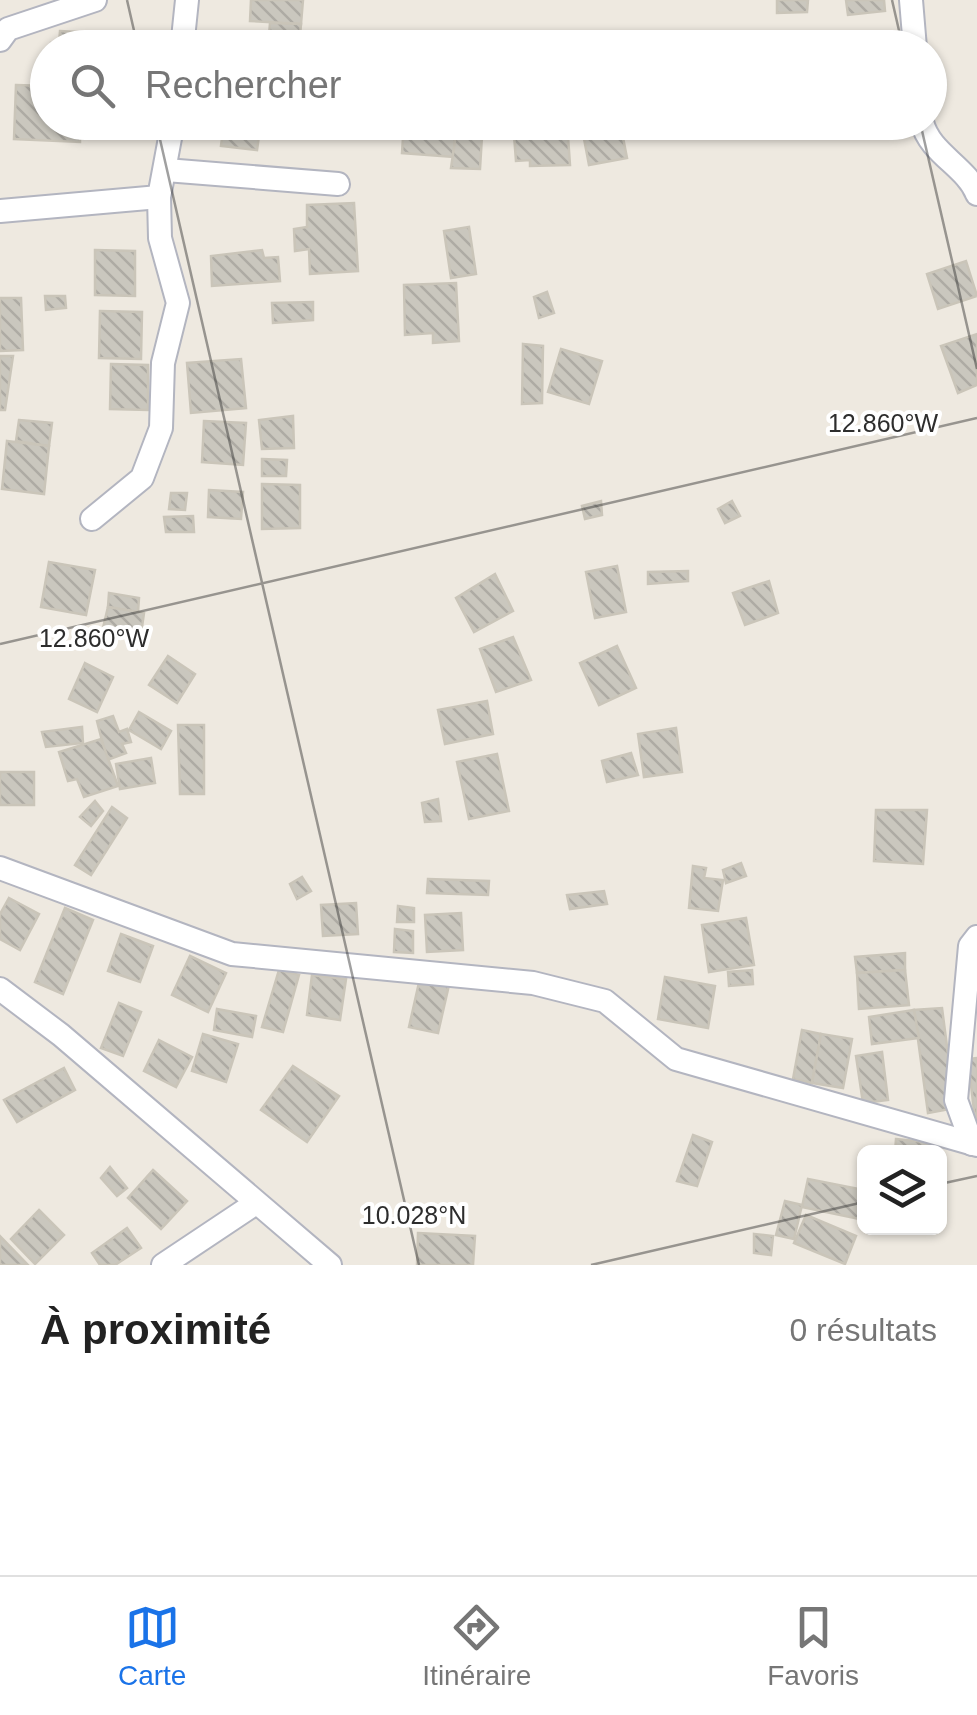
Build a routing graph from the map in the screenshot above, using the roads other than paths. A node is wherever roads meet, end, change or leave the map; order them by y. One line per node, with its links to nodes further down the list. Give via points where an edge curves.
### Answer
1 (95, 0): 6 (street, via 8,29)
2 (187, 0): 4 (street)
3 (911, 0): 5 (street)
4 (184, 30)
5 (914, 30)
6 (0, 40)
7 (170, 140): 9 (street)
8 (932, 140): 11 (street)
9 (166, 170): 10 (street); 12 (street)
10 (338, 184)
11 (977, 194)
12 (159, 197): 13 (street); 14 (street, via 160,238 178,303 163,363 161,428 142,478)
13 (0, 211)
14 (92, 519)
15 (0, 868): 18 (street, via 232,954 533,983 605,1002 676,1059)
16 (977, 938): 18 (street, via 970,946 956,1100)
17 (0, 989): 19 (street)
18 (975, 1145)
19 (256, 1203): 20 (street); 21 (street)
20 (163, 1265)
21 (330, 1265)

